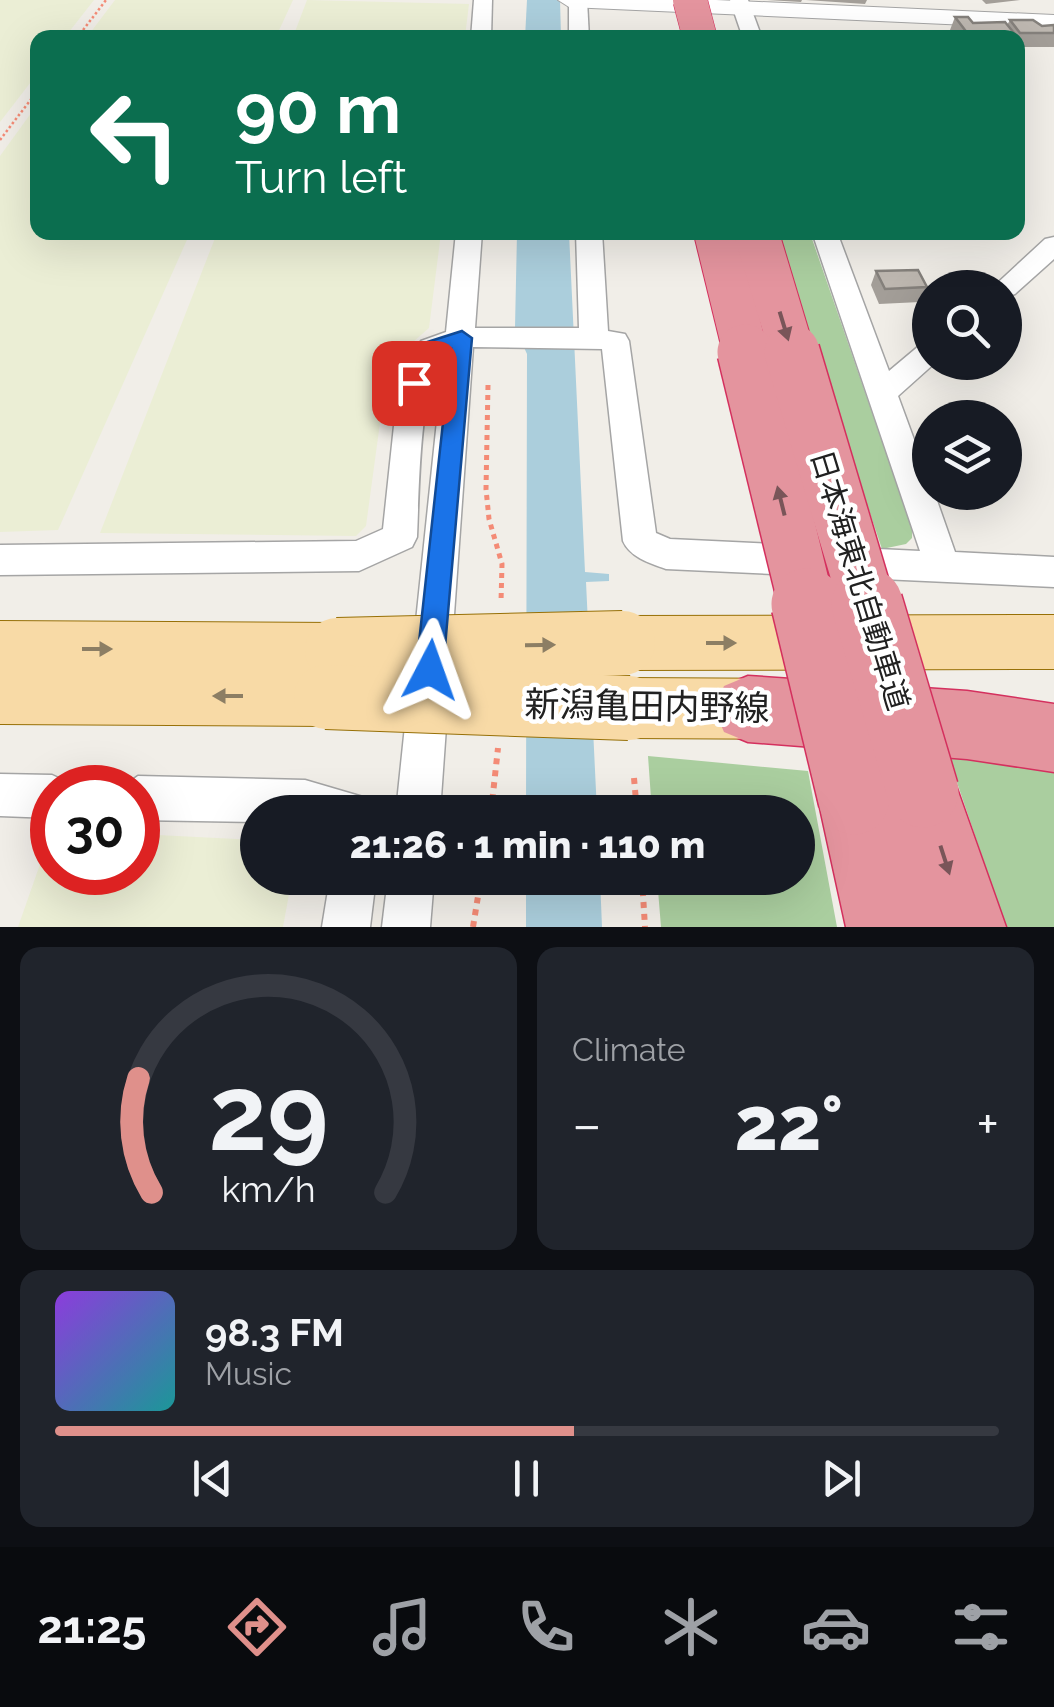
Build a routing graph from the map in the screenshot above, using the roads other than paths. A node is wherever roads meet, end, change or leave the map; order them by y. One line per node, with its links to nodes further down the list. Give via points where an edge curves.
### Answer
1 (483, 0): 8 (street)
2 (569, 0): 3 (street)
3 (578, 0): 6 (street); 9 (street)
4 (660, 0): 10 (highway)
5 (690, 0): 11 (highway, bridge)
6 (740, 4): 7 (street); 12 (street)
7 (1054, 22)
8 (481, 30)
9 (579, 30)
10 (667, 30)
11 (698, 30)
12 (749, 30)
13 (470, 240): 20 (street)
14 (589, 240): 21 (street)
15 (718, 240): 37 (highway, 日本海東北自動車道, one-way to 15, bridge)
16 (758, 240): 37 (highway, 日本海東北自動車道, one-way to 37, bridge)
17 (827, 240): 23 (street)
18 (1054, 245): 19 (street)
19 (1022, 273)
20 (484, 337): 21 (street); 24 (street, via 431,348 424,358 414,383 400,537 386,544 359,556); 34 (street, via 440,533)
21 (594, 338): 25 (street, via 615,341 640,542 666,554)
22 (912, 367): 23 (street)
23 (882, 393): 25 (street)
24 (0, 560)
25 (943, 567): 26 (street)
26 (1054, 572)
27 (1054, 642): 29 (main road, 新潟亀田内野線, one-way to 27, bridge, via 624,643)
28 (0, 648): 29 (main road, 新潟亀田内野線, one-way to 29)
29 (332, 673): 30 (main road, 新潟亀田内野線, one-way to 30); 31 (main road, 新潟亀田内野線, bridge, via 629,708)
30 (0, 695)
31 (748, 710): 32 (main road, 新潟亀田内野線); 33 (highway)
32 (1054, 710)
33 (1054, 738)
34 (419, 795)
35 (0, 796): 36 (street)
36 (30, 796)
37 (888, 796): 44 (highway, 日本海東北自動車道); 45 (highway, 日本海東北自動車道, one-way to 45)
38 (160, 799): 39 (street)
39 (240, 800)
40 (351, 895): 42 (street)
41 (409, 895): 43 (street)
42 (346, 927)
43 (406, 927)
44 (886, 927)
45 (966, 927)

